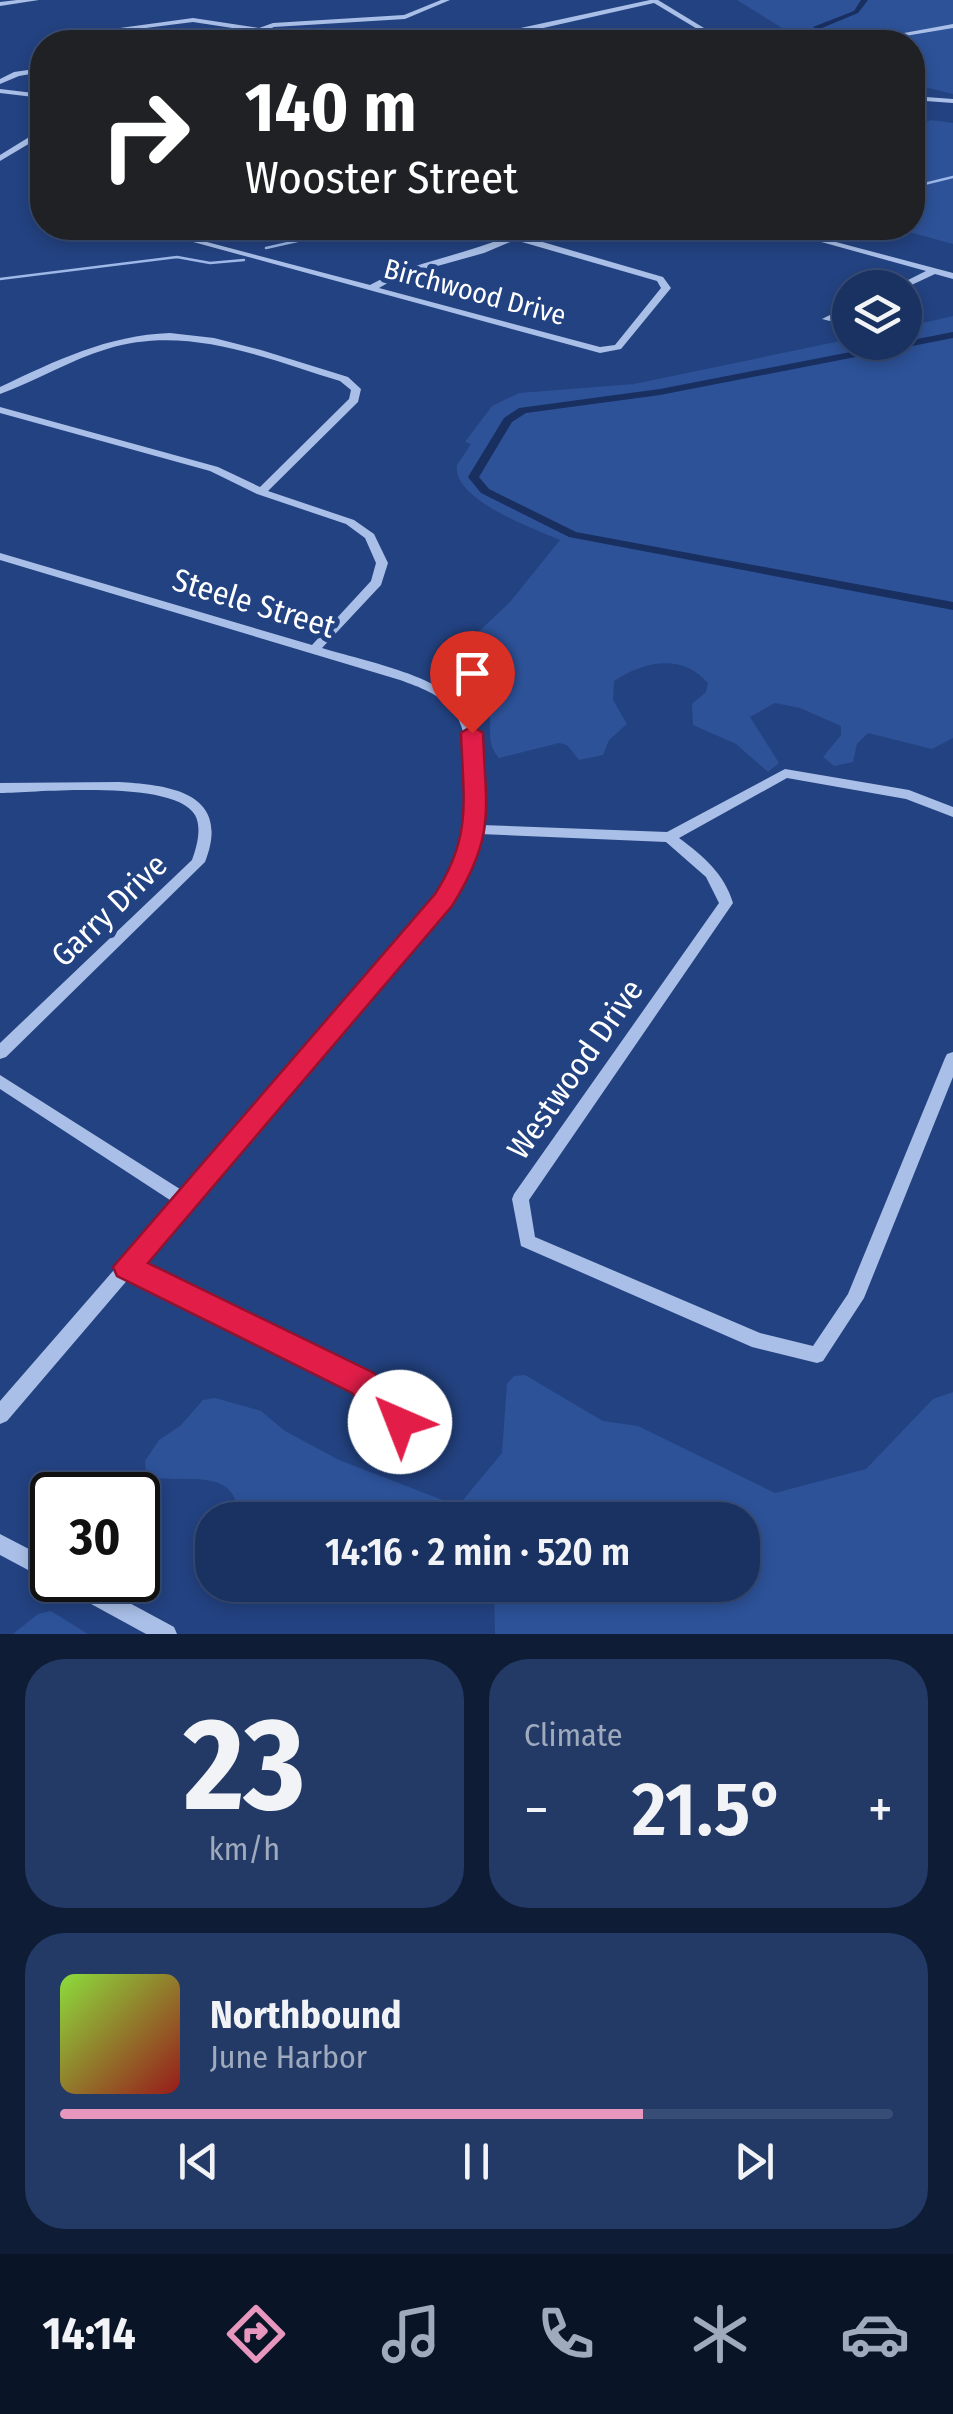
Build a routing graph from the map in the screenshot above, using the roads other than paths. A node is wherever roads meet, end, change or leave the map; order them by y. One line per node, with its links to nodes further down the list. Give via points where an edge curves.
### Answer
1 (36, 0): 4 (street)
2 (447, 0): 7 (street, via 405,17)
3 (654, 0): 8 (street); 9 (street)
4 (0, 4)
5 (953, 26): 10 (street)
6 (115, 30): 7 (street, via 193,20)
7 (256, 30)
8 (527, 30)
9 (703, 30)
10 (925, 31)
11 (30, 72): 12 (street)
12 (0, 82)
13 (0, 90): 14 (street)
14 (30, 94)
15 (925, 99): 16 (street)
16 (953, 101)
17 (30, 140): 18 (street)
18 (0, 159)
19 (192, 240): 26 (street, Birchwood Drive)
20 (506, 240): 26 (street)
21 (517, 240): 26 (street, Birchwood Drive, via 660,279 666,288 618,347 600,350)
22 (819, 240): 23 (street)
23 (932, 272): 24 (street); 25 (street)
24 (922, 276)
25 (953, 276)
26 (373, 287)
27 (832, 316): 28 (street)
28 (827, 318)
29 (0, 391): 31 (street, via 75,357 166,336 204,339 344,379 356,389 354,400)
30 (0, 410): 31 (street, via 214,469)
31 (261, 492): 33 (street, via 350,522 379,548 378,582)
32 (0, 556): 33 (street, Steele Street)
33 (314, 650): 36 (street, Steele Street, via 431,688 460,710 472,733)
34 (0, 788): 38 (street, Garry Drive, via 152,790 183,797 204,815 208,839 198,862)
35 (953, 812): 37 (street, via 909,795 785,773)
36 (475, 829): 37 (street); 41 (street, via 468,862 444,900)
37 (669, 838): 39 (street, Westwood Drive, via 706,866 722,885 726,903 520,1199 528,1240 758,1341 817,1356 855,1298)
38 (0, 1053)
39 (953, 1058)
40 (0, 1081): 41 (street)
41 (184, 1200): 42 (street)
42 (128, 1267): 43 (street); 44 (street, via 363,1383)
43 (0, 1416)
44 (400, 1422)
45 (0, 1544): 46 (street)
46 (30, 1560)
47 (108, 1602): 48 (street)
48 (167, 1634)

